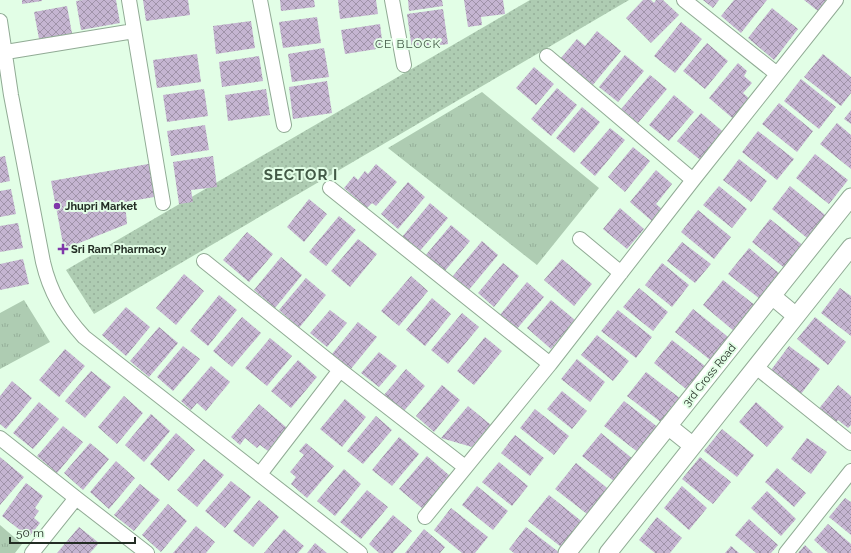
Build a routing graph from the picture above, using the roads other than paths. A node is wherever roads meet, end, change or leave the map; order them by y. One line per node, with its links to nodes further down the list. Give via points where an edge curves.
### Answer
1 (129, 0): 7 (street)
2 (260, 0): 13 (street)
3 (392, 0): 10 (street)
4 (684, 0): 11 (street)
5 (836, 0): 11 (street)
6 (0, 21): 8 (street)
7 (134, 31): 8 (street); 17 (street)
8 (6, 52): 12 (street)
9 (547, 56): 14 (street)
10 (404, 65)
11 (777, 74): 14 (street)
12 (6, 96): 33 (street, via 50,287 70,322 84,337)
13 (284, 125)
14 (694, 180): 21 (street)
15 (330, 188): 24 (street)
16 (851, 197): 22 (street, 3rd Cross Road)
17 (163, 203)
18 (580, 239): 21 (street)
19 (851, 247): 23 (street)
20 (204, 260): 26 (street)
21 (621, 273): 24 (street)
22 (772, 296): 23 (street); 27 (street, 3rd Cross Road)
23 (796, 316): 25 (street)
24 (550, 364): 31 (street)
25 (756, 367): 29 (street); 30 (street)
26 (340, 370): 31 (street); 33 (street)
27 (668, 426): 30 (street); 39 (street, 3rd Cross Road)
28 (0, 438): 34 (street)
29 (851, 443)
30 (693, 446): 40 (street)
31 (465, 467): 35 (street)
32 (851, 471): 41 (street)
33 (260, 474): 38 (street)
34 (76, 498): 36 (street); 37 (street)
35 (425, 517)
36 (32, 553)
37 (147, 553)
38 (360, 553)
39 (567, 553)
40 (608, 553)
41 (786, 553)

